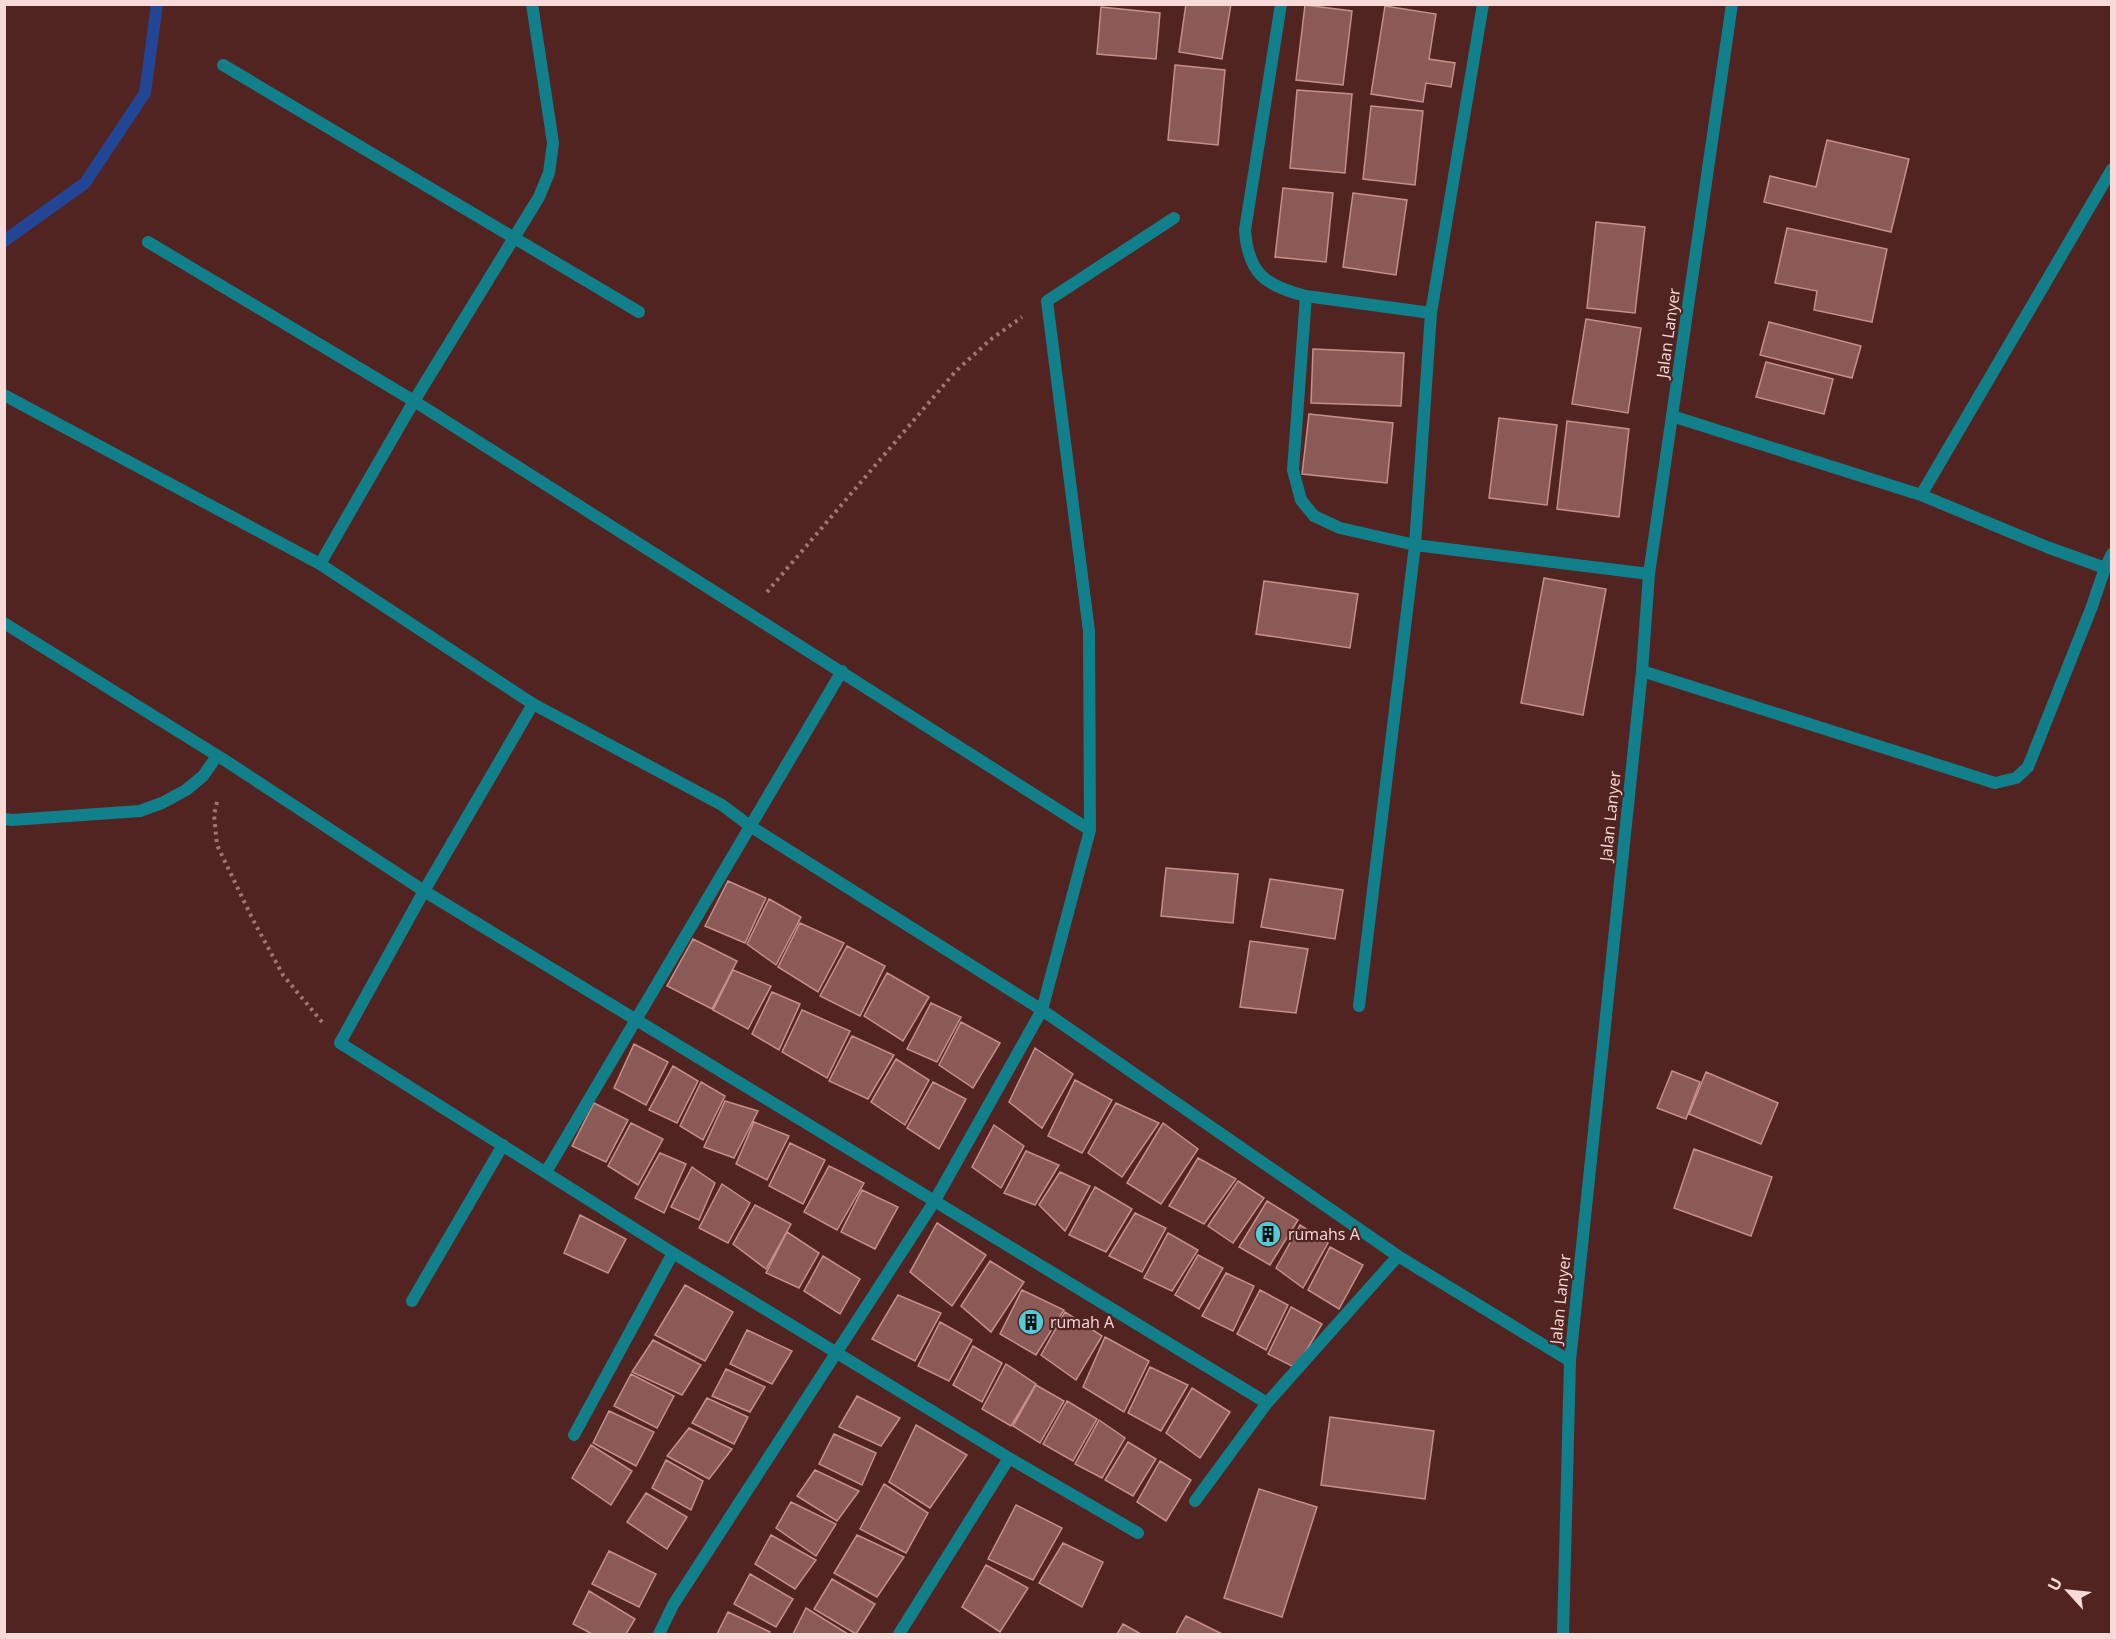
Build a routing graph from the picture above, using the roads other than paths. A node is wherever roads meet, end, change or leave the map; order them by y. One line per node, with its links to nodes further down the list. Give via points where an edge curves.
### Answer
1 (532, 4): 8 (street, via 552,143 549,173)
2 (1281, 4): 10 (street, via 1245,230 1246,248 1260,276)
3 (1483, 4): 12 (street)
4 (1732, 4): 15 (street, Jalan Lanyer)
5 (223, 65): 8 (street)
6 (2112, 169): 16 (street)
7 (1174, 218): 29 (street, via 1047,301 1089,631)
8 (514, 239): 11 (street); 14 (street)
9 (148, 242): 14 (street)
10 (1306, 296): 12 (street); 17 (street, via 1293,470 1301,500 1314,516 1340,528)
11 (639, 312)
12 (1431, 313): 17 (street)
13 (4, 395): 19 (street)
14 (414, 401): 19 (street); 23 (street)
15 (1672, 416): 16 (street); 21 (street, Jalan Lanyer)
16 (1921, 495): 20 (street)
17 (1415, 545): 21 (street); 31 (street)
18 (2112, 554): 20 (street)
19 (320, 564): 25 (street)
20 (2105, 568): 24 (street, via 2028,767 2016,777 1995,783)
21 (1649, 574): 24 (street, Jalan Lanyer)
22 (4, 623): 26 (street)
23 (842, 671): 28 (street); 29 (street)
24 (1642, 671): 41 (street, Jalan Lanyer)
25 (533, 704): 28 (street, via 722,805); 30 (street)
26 (222, 758): 27 (street, via 186,790 140,811); 30 (street)
27 (4, 819)
28 (750, 826): 32 (street); 33 (street)
29 (1090, 830): 32 (street)
30 (424, 891): 33 (street); 34 (street, via 340,1043)
31 (1359, 1006)
32 (1042, 1010): 36 (street); 38 (street)
33 (636, 1021): 35 (street); 36 (street)
34 (503, 1145): 35 (street); 39 (street)
35 (546, 1172): 37 (street)
36 (934, 1202): 40 (street); 42 (street)
37 (673, 1253): 40 (street); 43 (street)
38 (1398, 1256): 41 (street); 42 (street)
39 (412, 1301)
40 (837, 1352): 44 (street); 48 (street, via 673,1605)
41 (1570, 1361): 49 (street, Jalan Lanyer)
42 (1267, 1404): 45 (street)
43 (574, 1435)
44 (1009, 1458): 46 (street); 47 (street)
45 (1195, 1501)
46 (1138, 1533)
47 (906, 1632)
48 (659, 1635)
49 (1563, 1635)

